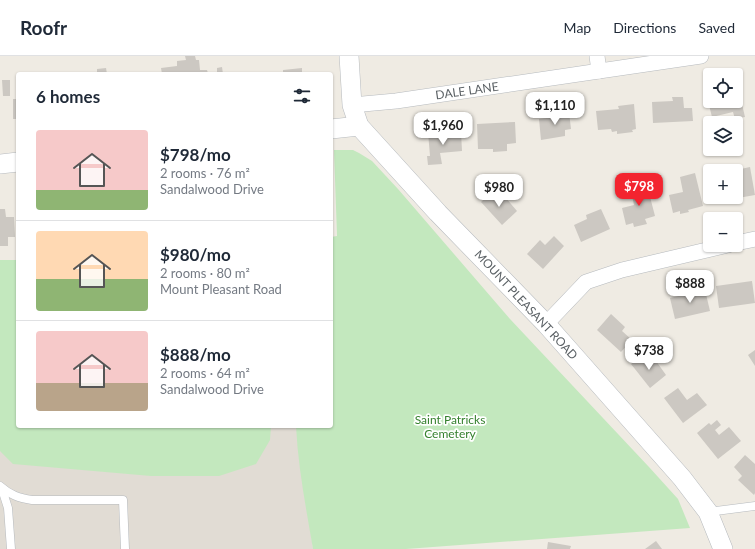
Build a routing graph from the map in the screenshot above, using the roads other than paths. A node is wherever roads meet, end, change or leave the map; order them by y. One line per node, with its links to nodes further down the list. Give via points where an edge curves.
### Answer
1 (349, 56): 5 (street, MOUNT PLEASANT ROAD)
2 (597, 56): 4 (street)
3 (701, 56): 4 (street, DALE LANE)
4 (599, 71): 5 (street, DALE LANE, via 396,101)
5 (352, 105): 6 (street, MOUNT PLEASANT ROAD)
6 (359, 126): 7 (street); 13 (street, MOUNT PLEASANT ROAD, via 438,213)
7 (333, 129)
8 (16, 162): 9 (street)
9 (0, 164)
10 (755, 239): 11 (street)
11 (743, 242)
12 (703, 251): 13 (street, via 622,270 586,282)
13 (546, 324): 16 (street, MOUNT PLEASANT ROAD, via 682,478)
14 (1, 487): 17 (lane, via 8,508); 18 (lane, via 19,498 32,500 123,500)
15 (755, 506): 16 (lane)
16 (708, 512): 19 (street, MOUNT PLEASANT ROAD)
17 (11, 549)
18 (125, 549)
19 (723, 549)

